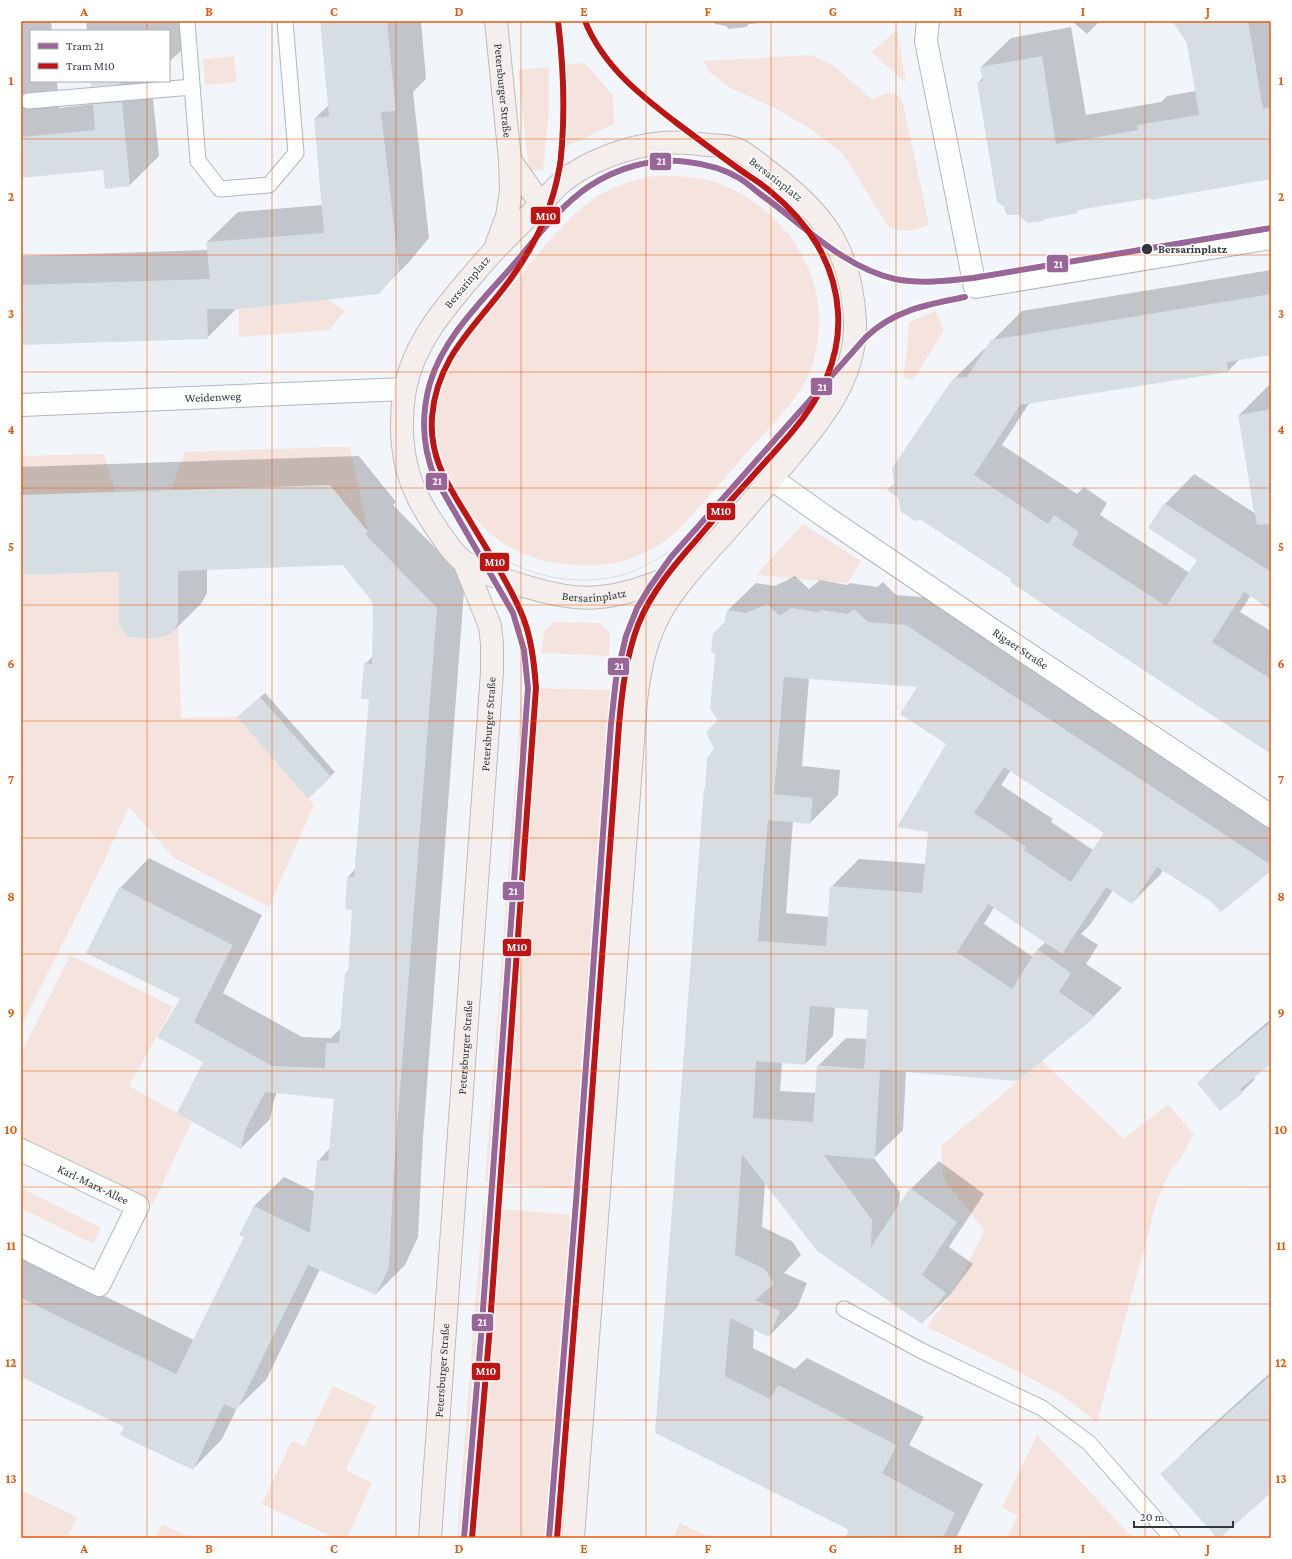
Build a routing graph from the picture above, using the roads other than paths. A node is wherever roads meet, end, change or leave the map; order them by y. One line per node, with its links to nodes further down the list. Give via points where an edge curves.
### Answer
1 (187, 21): 5 (lane)
2 (285, 21): 5 (lane, via 296,153 269,185 220,189 198,162)
3 (496, 21): 7 (main road, Petersburger Straße)
4 (928, 21): 9 (street, via 926,40 975,287)
5 (192, 87): 6 (lane)
6 (28, 101)
7 (510, 160): 8 (main road, Petersburger Straße); 10 (main road, Petersburger Straße, via 511,190 507,216)
8 (541, 204): 10 (main road, Bersarinplatz); 13 (main road, Bersarinplatz, via 563,181 588,166 614,154 660,143 691,143 736,148 788,186 806,203 836,241 847,272 855,325 852,352 839,390 819,422)
9 (1271, 238)
10 (495, 248): 11 (main road, Bersarinplatz, via 442,312 426,336 413,363)
11 (406, 389): 12 (street, Weidenweg); 14 (main road, Bersarinplatz, via 402,429 406,464 415,493 445,541)
12 (21, 405)
13 (772, 479): 15 (main road, Bersarinplatz); 16 (street, Rigaer Straße, via 991,630)
14 (464, 562): 15 (main road, Bersarinplatz, via 492,575 540,591 597,598 624,593); 20 (main road, Petersburger Straße, via 490,626 492,672)
15 (689, 571): 21 (main road, via 664,606 654,627 645,648 638,679)
16 (1271, 816)
17 (21, 1150): 18 (street, Karl-Marx-Allee, via 138,1206 99,1285)
18 (21, 1246)
19 (844, 1309): 22 (lane, via 922,1351 1042,1408 1089,1443)
20 (430, 1538)
21 (573, 1538)
22 (1172, 1538)

